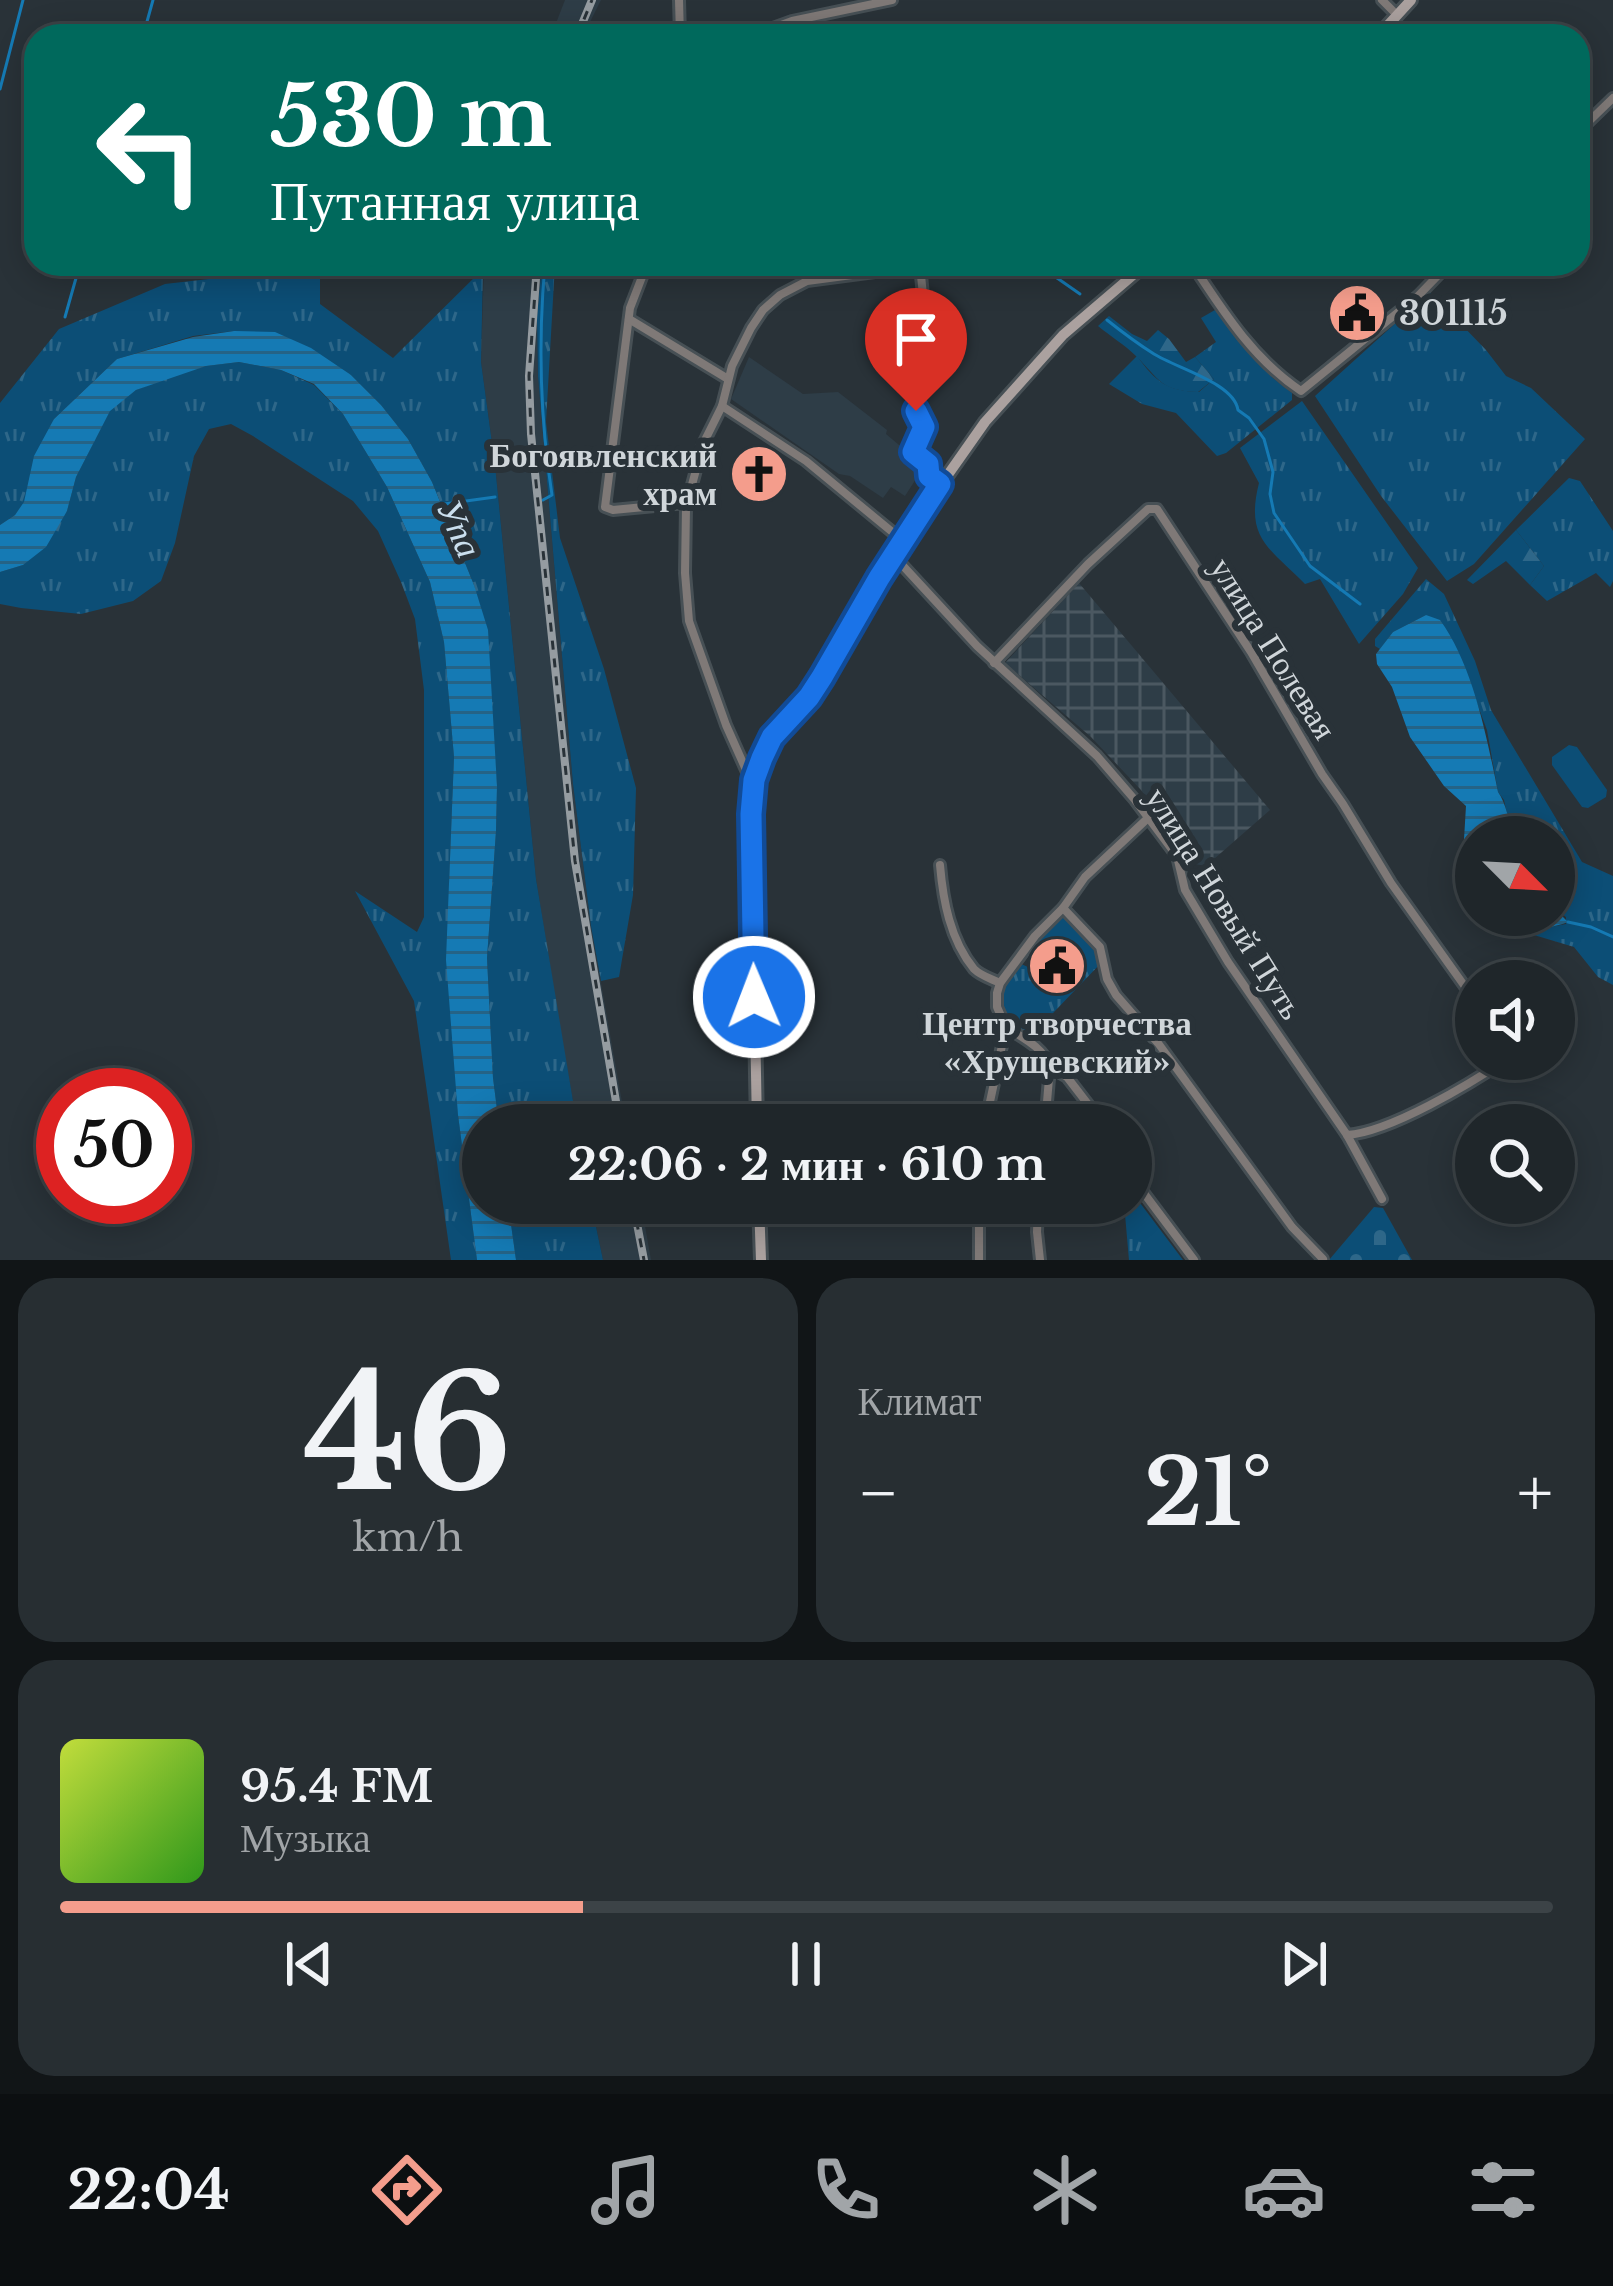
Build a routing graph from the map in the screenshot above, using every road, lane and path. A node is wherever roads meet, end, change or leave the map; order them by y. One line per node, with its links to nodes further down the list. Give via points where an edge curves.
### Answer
1 (892, 0): 5 (street)
2 (1382, 0): 4 (street)
3 (1411, 0): 4 (main road)
4 (1397, 15): 6 (main road)
5 (784, 24)
6 (1389, 24)
7 (1613, 98): 8 (street)
8 (1590, 120)
9 (642, 276): 15 (street)
10 (844, 276): 16 (street, via 784,291 751,328)
11 (921, 276): 18 (street, via 911,380 924,427 913,451)
12 (1126, 276): 18 (main road, via 1041,357)
13 (1200, 276): 14 (street, via 1251,348 1301,391)
14 (1437, 276)
15 (629, 319): 16 (street); 19 (street, via 604,505)
16 (728, 380): 17 (street)
17 (722, 406): 19 (street); 20 (street, via 806,461)
18 (940, 484): 20 (main road)
19 (686, 503): 23 (street, via 690,624)
20 (902, 540): 21 (main road)
21 (893, 555): 22 (street, улица Новый Путь); 24 (main road, via 822,677)
22 (994, 663): 26 (street, улица Новый Путь, via 1097,756); 29 (street, улица Полевая, via 1088,564 1156,508)
23 (740, 758): 24 (street); 25 (street)
24 (762, 758): 25 (main road)
25 (754, 780): 34 (main road)
26 (1148, 818): 28 (street); 38 (street, улица Новый Путь, via 1177,856 1185,890 1228,962)
27 (940, 865): 30 (street, via 955,935 976,972)
28 (1063, 908): 30 (street); 44 (street, via 1100,947 1116,995)
29 (1455, 973)
30 (1000, 983): 31 (street, via 997,1007)
31 (1006, 1027): 32 (street); 35 (street)
32 (1050, 1067): 36 (street); 37 (street)
33 (1469, 1080): 38 (street, via 1389,1125)
34 (757, 1104)
35 (990, 1104)
36 (1047, 1104)
37 (1088, 1104)
38 (1347, 1135): 39 (street, улица Новый Путь)
39 (1382, 1199)
40 (1152, 1204): 48 (street)
41 (760, 1224): 45 (main road)
42 (979, 1224): 46 (street)
43 (1037, 1224): 47 (street)
44 (1323, 1259)
45 (761, 1260)
46 (979, 1260)
47 (1040, 1260)
48 (1194, 1260)

